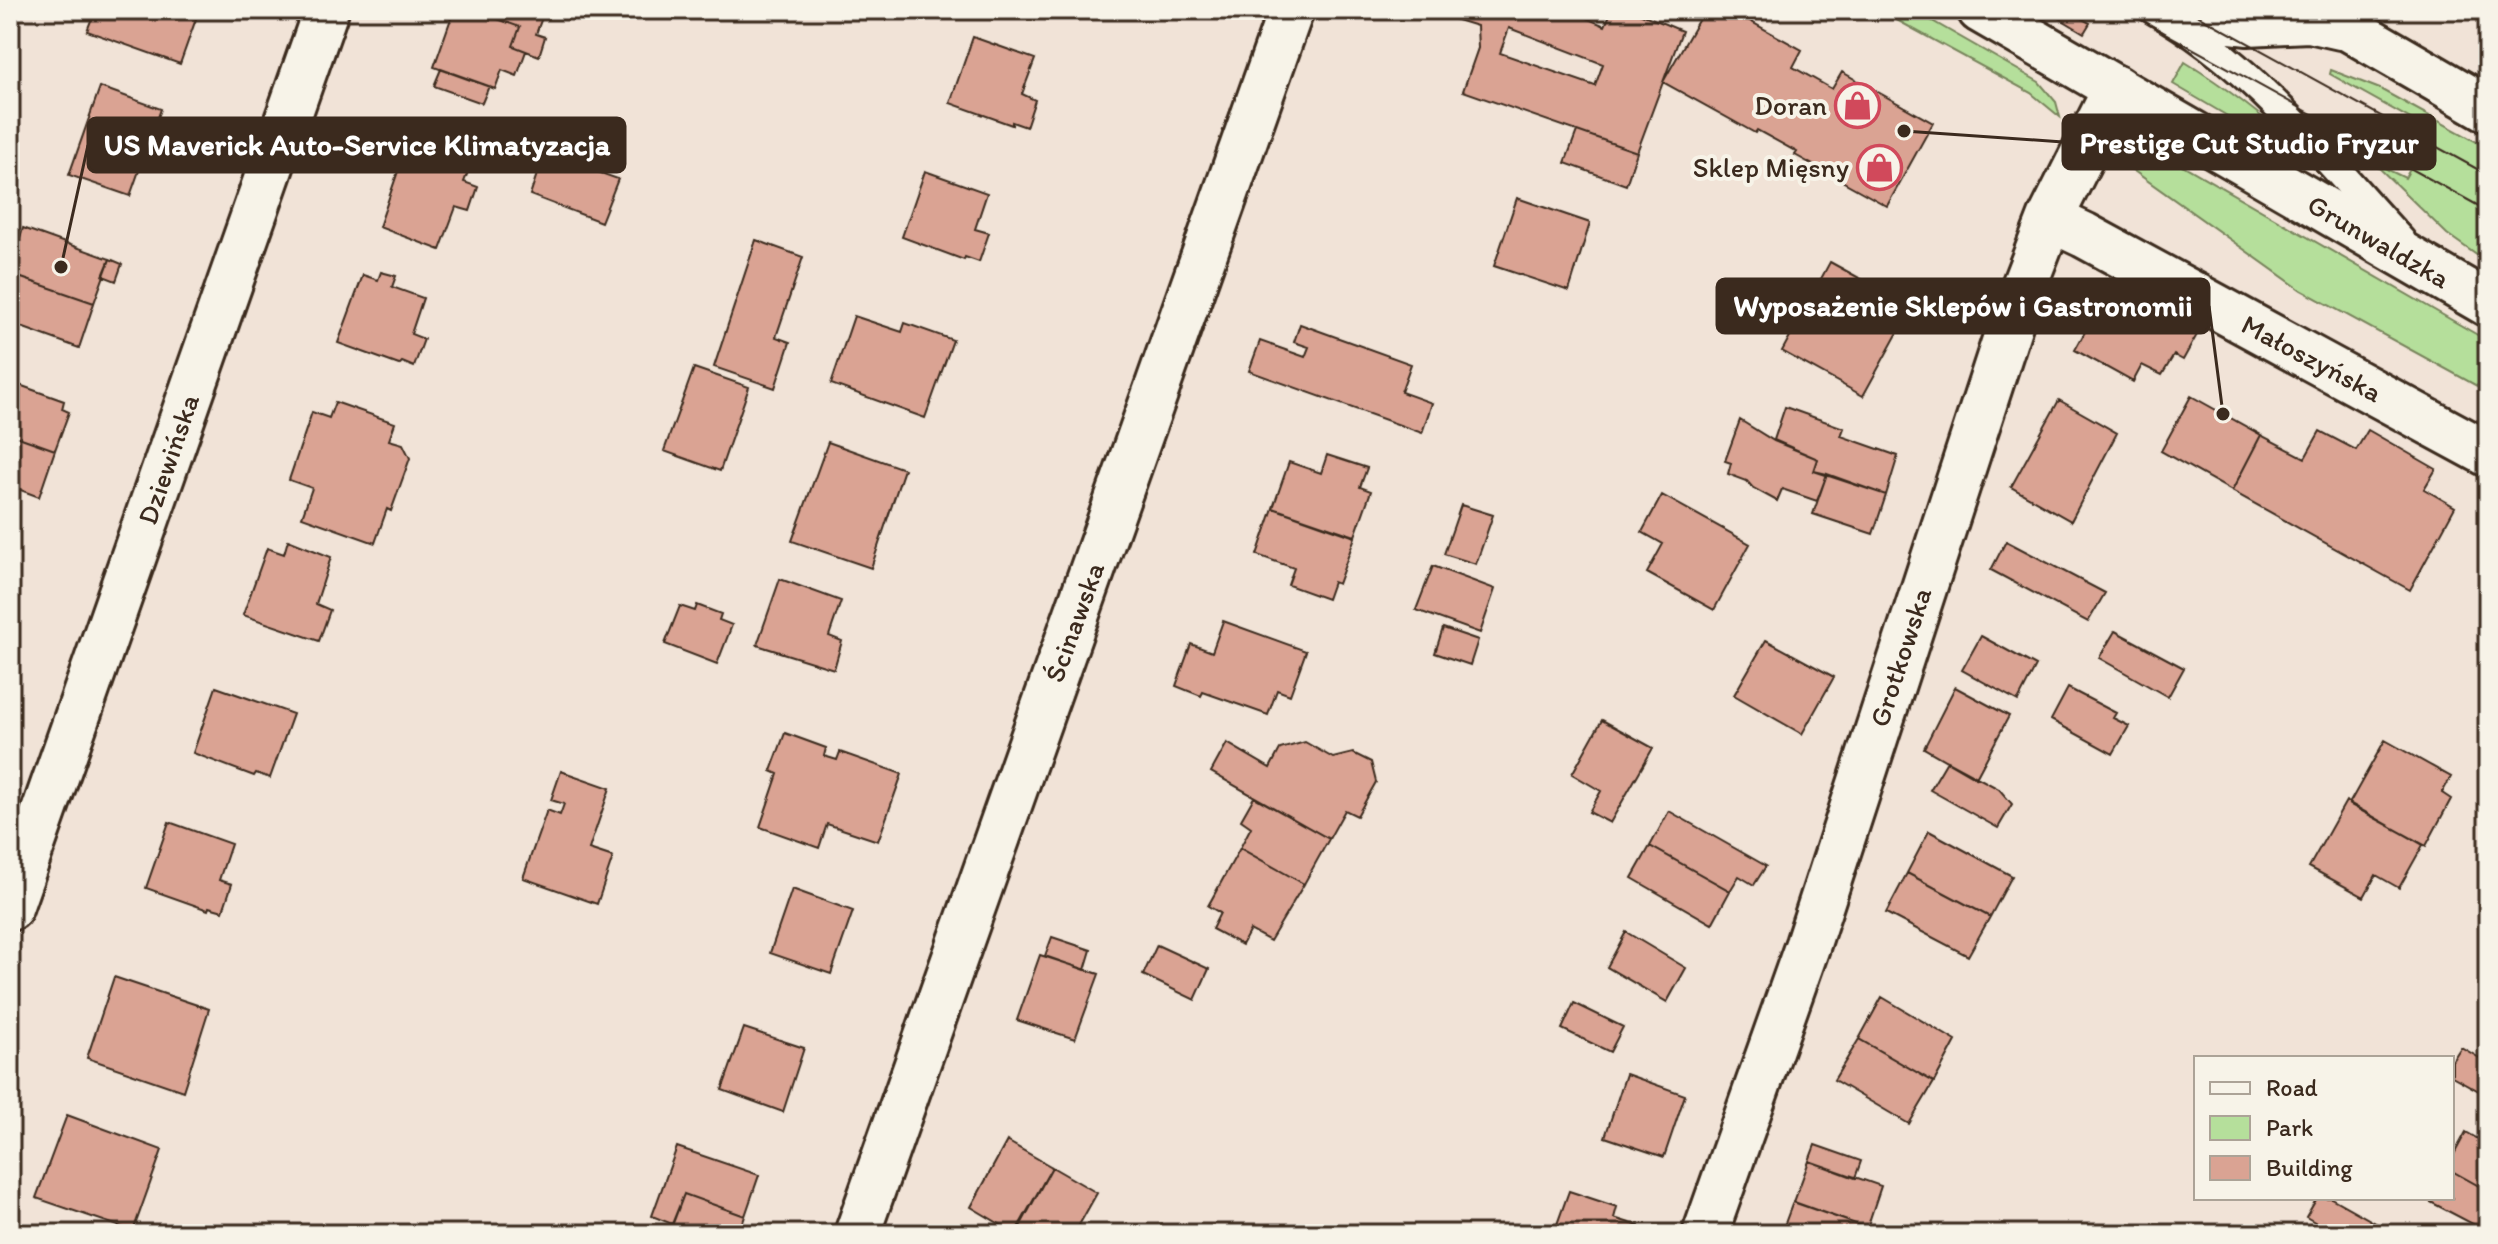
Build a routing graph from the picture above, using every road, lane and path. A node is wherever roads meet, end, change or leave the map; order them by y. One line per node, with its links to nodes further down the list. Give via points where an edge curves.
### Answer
1 (326, 10): 12 (street, Dziewińska)
2 (1291, 10): 13 (street, Ścinawska)
3 (1980, 10): 7 (street, Grunwaldzka)
4 (2317, 10): 6 (street)
5 (2165, 15): 6 (lane, via 2223,30 2309,28 2363,41); 10 (lane, via 2253,81 2402,241)
6 (2407, 62): 8 (street)
7 (2116, 88): 9 (street, Grotkowska); 10 (street, Grunwaldzka)
8 (2488, 109)
9 (2050, 219): 11 (street, Małoszyńska); 14 (street, Grotkowska, via 2015,309 1808,944)
10 (2471, 294)
11 (2488, 454)
12 (10, 908)
13 (866, 1230)
14 (1705, 1234)

